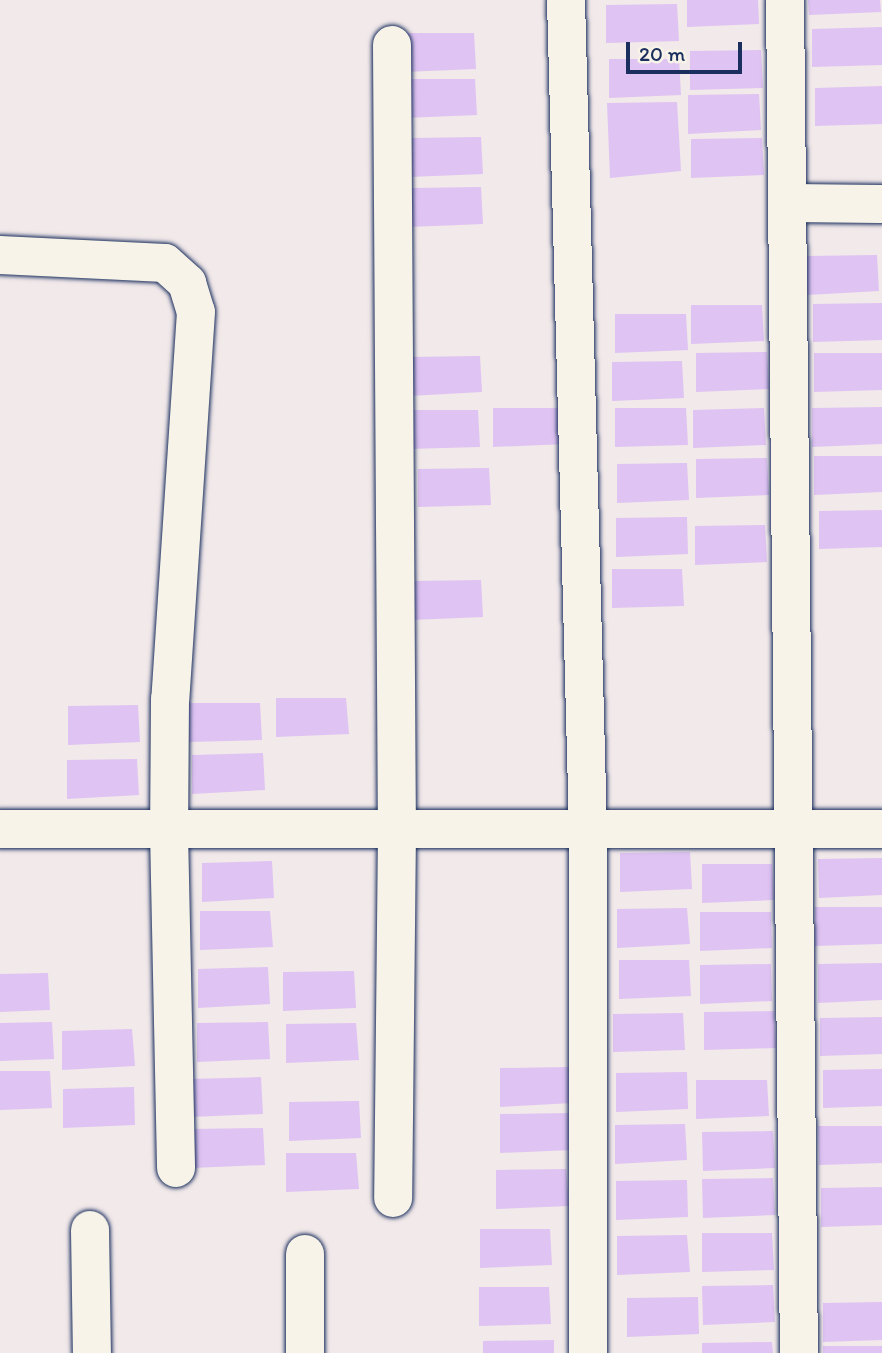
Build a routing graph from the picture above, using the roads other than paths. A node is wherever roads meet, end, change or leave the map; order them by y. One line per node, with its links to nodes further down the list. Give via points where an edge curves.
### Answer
1 (566, 0): 8 (street)
2 (785, 0): 4 (street)
3 (392, 45): 12 (street)
4 (790, 202): 5 (street); 9 (street)
5 (882, 204)
6 (0, 255): 11 (street, via 165,263 187,283 196,312 170,699)
7 (0, 829): 11 (street)
8 (588, 829): 9 (street); 12 (street); 19 (street)
9 (793, 829): 10 (street); 20 (street)
10 (882, 829)
11 (169, 831): 12 (street); 13 (street)
12 (397, 831): 14 (street)
13 (176, 1168)
14 (393, 1198)
15 (90, 1230): 17 (street)
16 (305, 1254): 18 (street)
17 (92, 1353)
18 (305, 1353)
19 (588, 1353)
20 (799, 1353)

